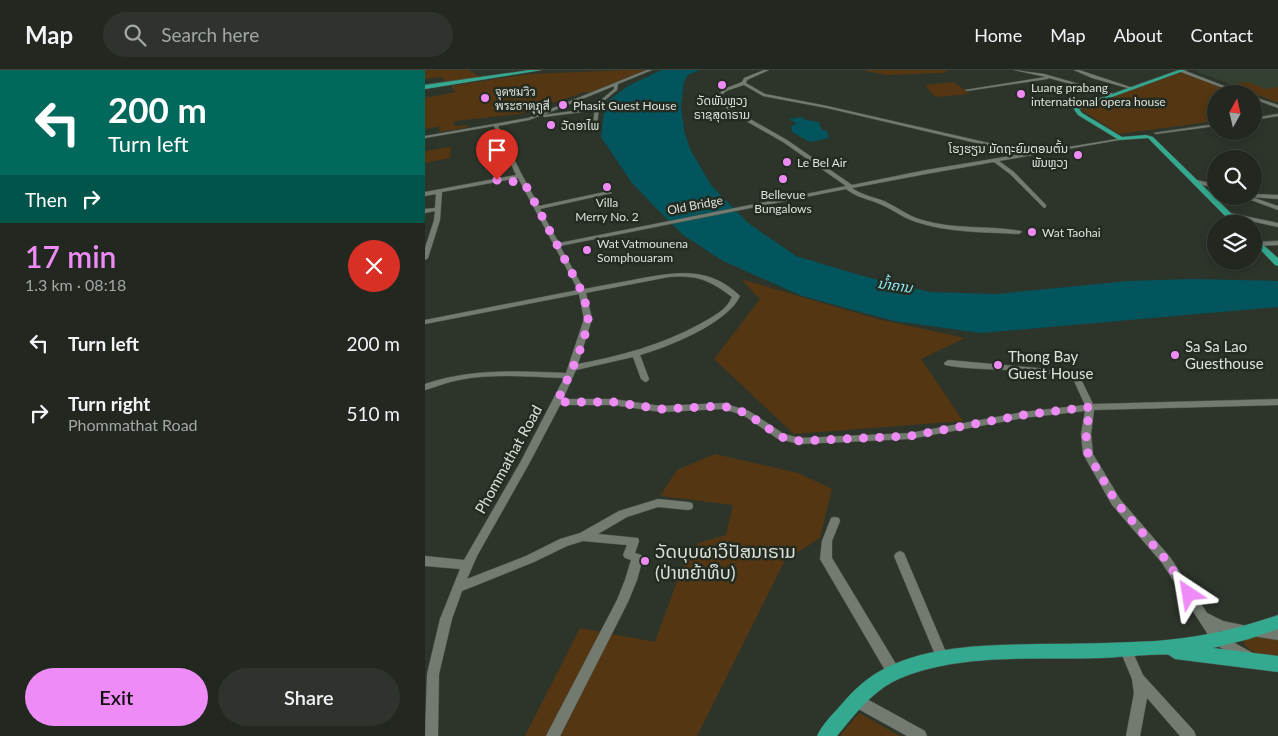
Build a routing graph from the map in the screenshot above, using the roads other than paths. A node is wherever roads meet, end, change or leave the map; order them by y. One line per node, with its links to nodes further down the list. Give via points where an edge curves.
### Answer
1 (540, 70): 7 (main road)
2 (650, 70): 12 (street)
3 (767, 70): 10 (street)
4 (1016, 70): 8 (street)
5 (1076, 70): 15 (street)
6 (1183, 70): 13 (street); 15 (main road)
7 (522, 71): 14 (main road)
8 (1052, 77): 9 (street); 16 (street)
9 (1065, 81): 11 (street); 17 (street)
10 (744, 83): 30 (street, via 764,95); 38 (street, via 725,90 720,95 721,100 734,112 785,142)
11 (1055, 83)
12 (616, 84): 22 (street); 26 (street, via 616,89 597,104)
13 (1220, 85)
14 (425, 87)
15 (1131, 88): 17 (main road)
16 (967, 90)
17 (1112, 94): 29 (main road, via 1076,108)
18 (1263, 101): 19 (street)
19 (1278, 107)
20 (588, 110): 22 (street)
21 (1278, 115): 23 (street)
22 (529, 118): 24 (street)
23 (1263, 118)
24 (495, 124): 28 (street); 32 (street, Phommathat Road)
25 (1207, 126): 27 (street)
26 (595, 127)
27 (1148, 136): 29 (main road); 35 (main road)
28 (425, 137)
29 (1119, 140): 30 (street)
30 (1026, 154): 31 (street)
31 (994, 160): 38 (street); 46 (street, via 1012,173)
32 (514, 165): 33 (street, Phommathat Road); 34 (street, via 503,175)
33 (518, 174): 34 (street); 36 (street, Phommathat Road)
34 (488, 181): 36 (street); 39 (street)
35 (1196, 182): 37 (street); 51 (main road)
36 (525, 184): 47 (street, Phommathat Road)
37 (1207, 184)
38 (849, 187): 45 (street); 54 (street, via 851,192 916,220 968,229)
39 (439, 191): 41 (street); 49 (street)
40 (609, 193): 47 (street)
41 (425, 194)
42 (1262, 196): 43 (street)
43 (1278, 197)
44 (1262, 203): 48 (street)
45 (748, 206): 57 (street, Old Bridge)
46 (1044, 206)
47 (538, 208): 57 (street, Phommathat Road)
48 (1278, 208)
49 (438, 209): 50 (street); 59 (street)
50 (425, 211)
51 (1229, 215)
52 (1262, 222): 53 (street)
53 (1278, 225)
54 (1019, 232)
55 (1262, 242): 56 (street)
56 (1278, 243)
57 (556, 245): 61 (street, Phommathat Road)
58 (1262, 248): 60 (main road)
59 (425, 258)
60 (1278, 263)
61 (582, 292): 62 (street); 63 (street, via 669,275 691,274 701,275 736,296 731,307 718,317); 65 (street, Phommathat Road, via 588,319)
62 (425, 322)
63 (636, 355): 65 (street); 66 (street)
64 (948, 363): 70 (street, via 1073,376)
65 (571, 372): 67 (street, via 472,374); 68 (street, Phommathat Road)
66 (645, 379)
67 (425, 387)
68 (557, 402): 70 (street, via 613,402 661,409 723,406 746,413 781,437 800,441 910,436 1023,415); 76 (street, Phommathat Road)
69 (1278, 402): 70 (street)
70 (1090, 407): 78 (street, via 1086,434 1088,454 1116,502 1166,560)
71 (688, 506): 73 (street, via 658,503 623,514)
72 (835, 521): 87 (street, via 827,542 826,559)
73 (583, 537): 77 (street); 91 (street, via 634,541 629,556 637,558 622,602)
74 (900, 556): 85 (street)
75 (425, 561): 76 (street)
76 (467, 565): 77 (street, Phommathat Road)
77 (457, 588): 90 (street, Phommathat Road, via 433,674)
78 (1203, 617): 80 (street, via 1221,626); 82 (street)
79 (1278, 622): 80 (main road)
80 (1254, 632): 81 (street); 82 (main road)
81 (1278, 634)
82 (1218, 640): 83 (main road); 86 (street, via 1243,654)
83 (1158, 648): 84 (main road); 86 (main road)
84 (1126, 650): 85 (main road); 88 (street)
85 (942, 657): 87 (main road)
86 (1273, 664)
87 (893, 673): 89 (main road)
88 (1138, 679): 94 (street, via 1141,693); 95 (street)
89 (856, 700): 92 (main road); 93 (street)
90 (431, 736)
91 (553, 736)
92 (826, 736)
93 (920, 736)
94 (1133, 736)
95 (1189, 736)

